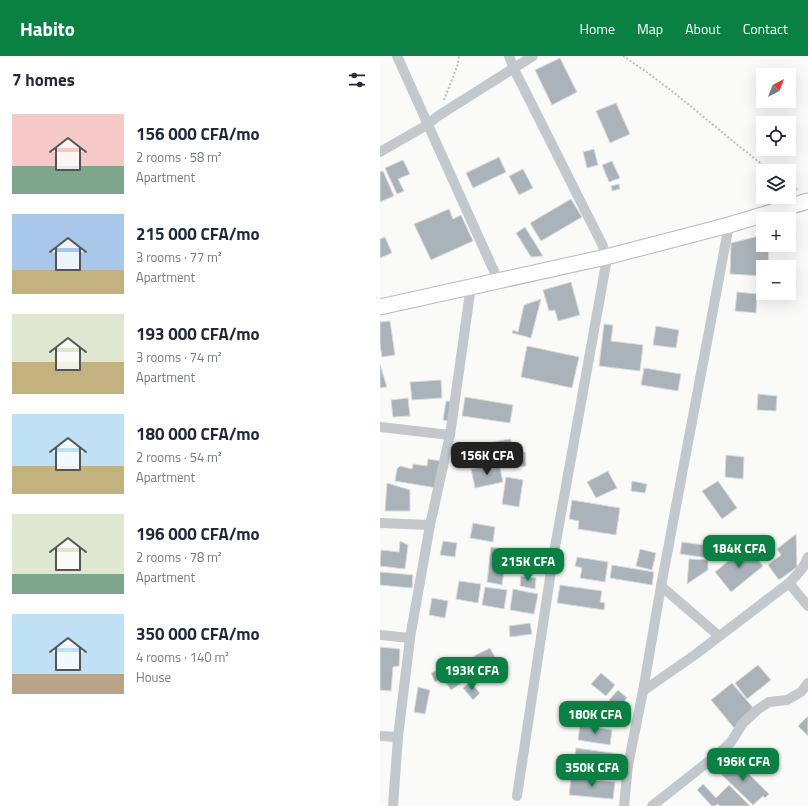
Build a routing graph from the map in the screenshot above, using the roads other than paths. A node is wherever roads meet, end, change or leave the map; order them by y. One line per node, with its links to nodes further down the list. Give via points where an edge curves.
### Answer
1 (397, 56): 5 (street)
2 (509, 56): 4 (street)
3 (533, 56): 4 (street)
4 (514, 69): 5 (street); 9 (street, via 599,238)
5 (427, 125): 6 (street); 10 (street)
6 (380, 152)
7 (808, 201): 8 (street)
8 (729, 225): 9 (street); 19 (street)
9 (606, 257): 10 (street); 28 (street, via 606,274 553,558)
10 (498, 280): 11 (street)
11 (471, 286): 12 (street); 14 (street)
12 (380, 307)
13 (380, 427): 14 (street)
14 (450, 434): 16 (street)
15 (380, 523): 16 (street)
16 (430, 525): 23 (street)
17 (808, 557): 18 (street, via 799,573)
18 (788, 583): 20 (street); 22 (street)
19 (661, 586): 22 (street); 25 (street)
20 (808, 606)
21 (380, 635): 23 (street)
22 (719, 636): 25 (street)
23 (410, 638): 27 (street)
24 (808, 683): 31 (street, via 801,692 787,700 769,702 757,710 718,754)
25 (643, 691): 30 (street, via 628,765)
26 (380, 736): 27 (street)
27 (398, 737): 29 (street)
28 (517, 796)
29 (393, 806)
30 (624, 806)
31 (652, 806)

